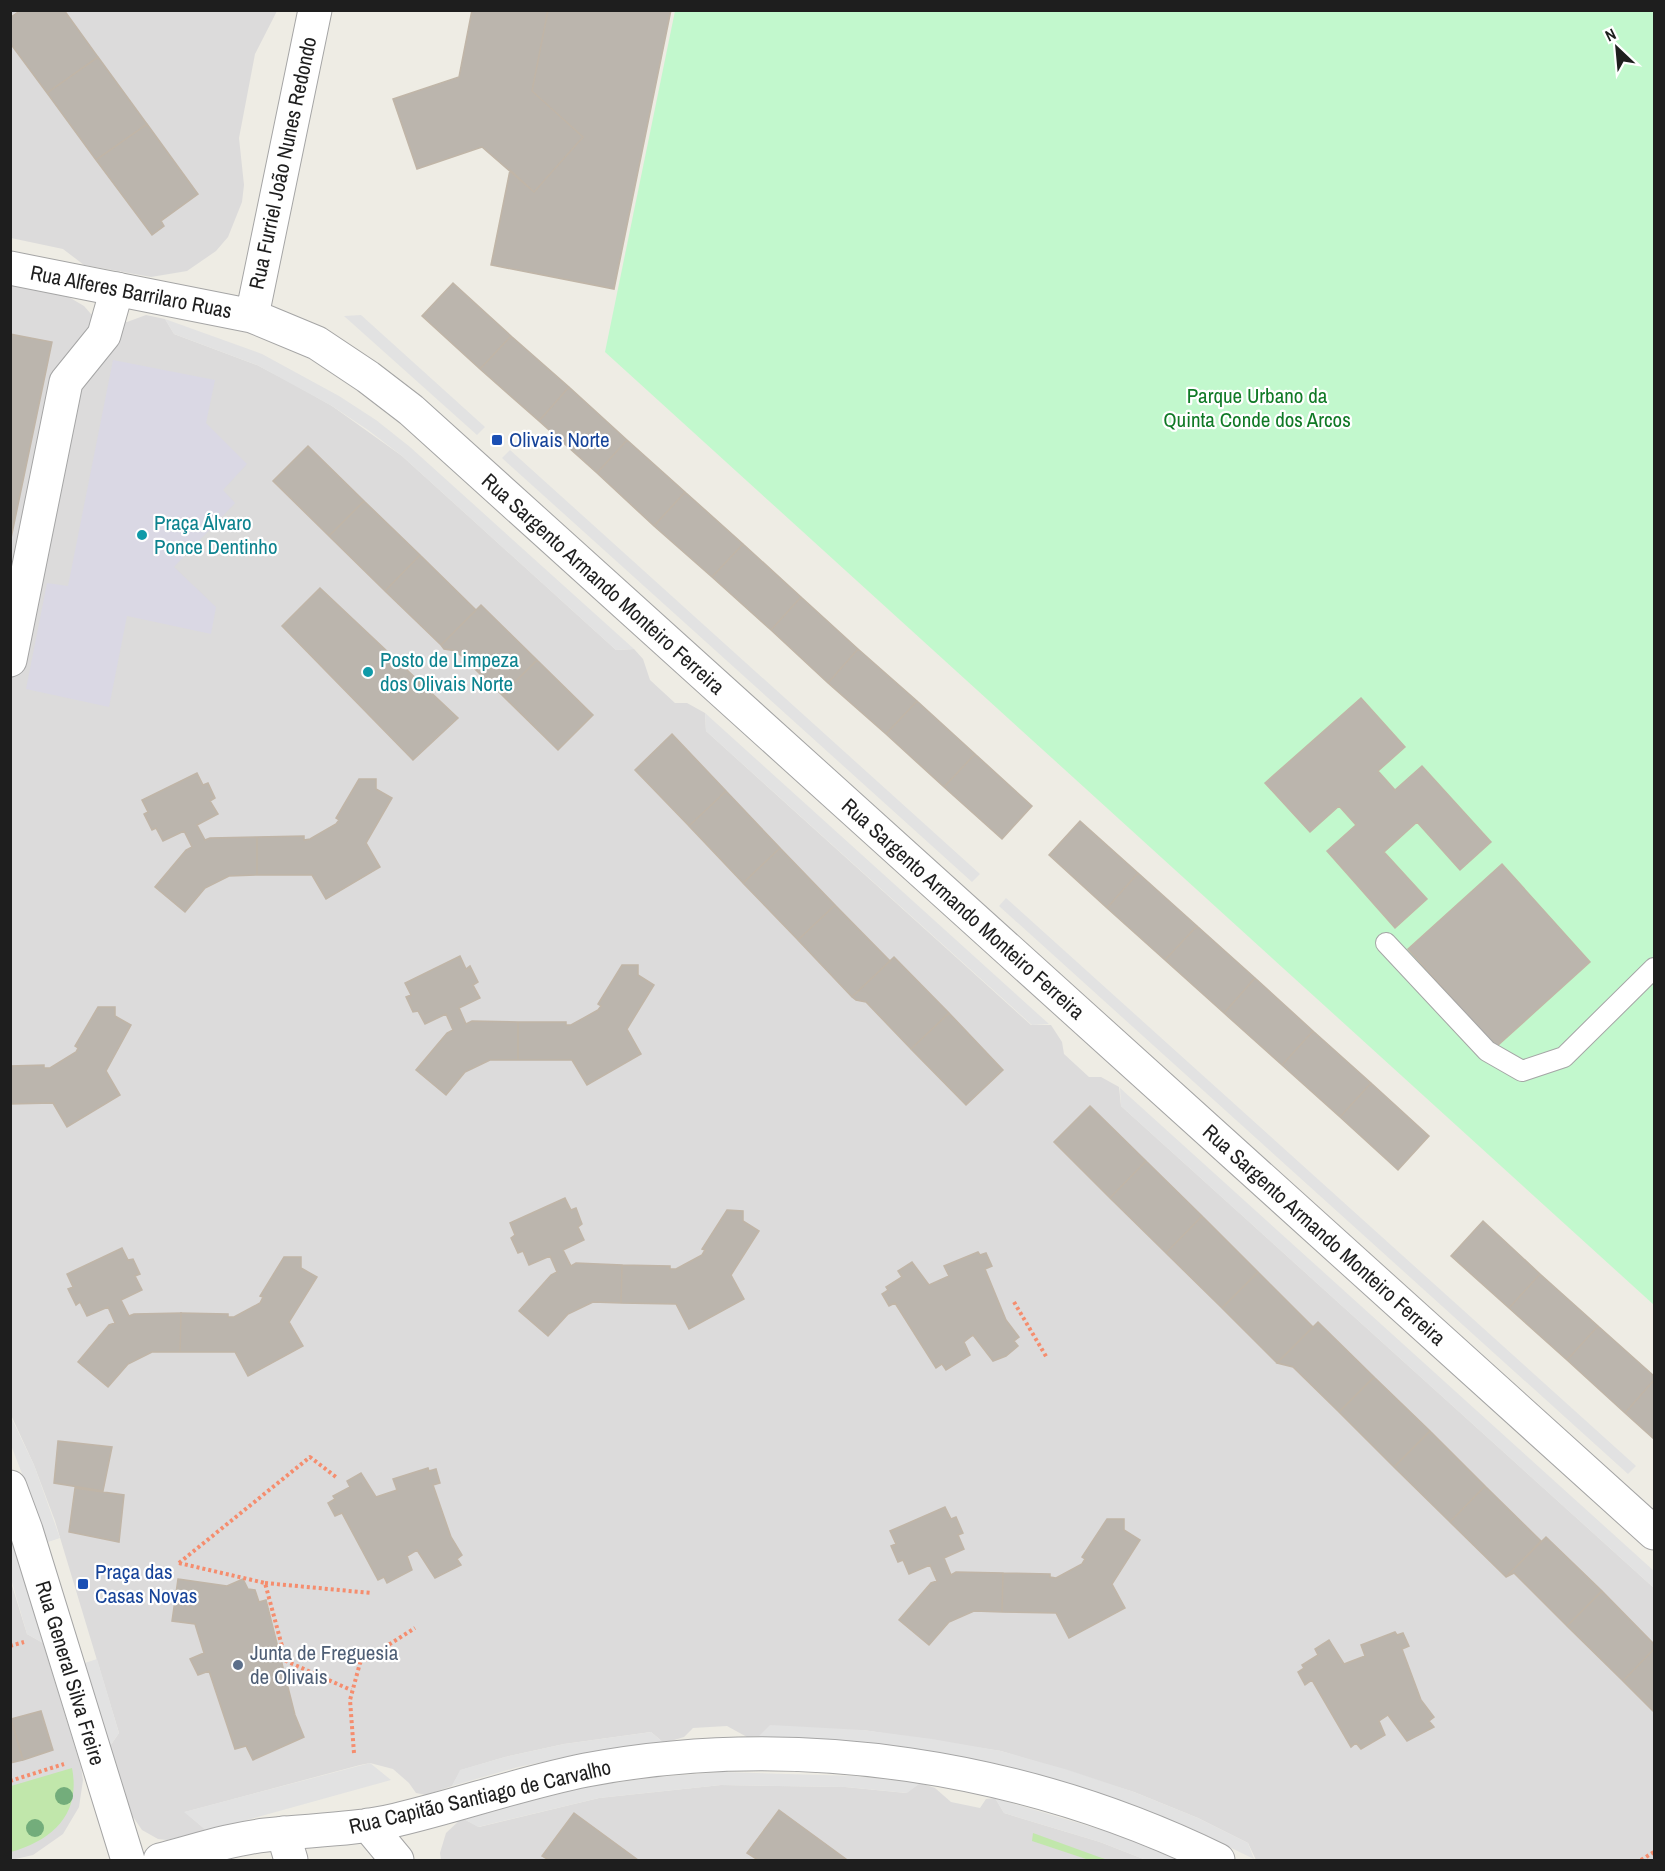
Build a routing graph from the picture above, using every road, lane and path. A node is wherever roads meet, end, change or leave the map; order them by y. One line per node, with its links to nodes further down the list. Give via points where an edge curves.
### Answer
1 (315, 10): 4 (street, Rua Furriel João Nunes Redondo)
2 (10, 268): 3 (street, Rua Alferes Barrilaro Ruas)
3 (117, 290): 4 (street, Rua Alferes Barrilaro Ruas); 5 (street, via 104,335 66,382)
4 (252, 316): 12 (street, Rua Sargento Armando Monteiro Ferreira, via 316,342 411,410)
5 (10, 660)
6 (1386, 943): 7 (lane, via 1487,1051 1522,1071 1564,1057)
7 (1654, 968)
8 (1014, 1302): 9 (path)
9 (1047, 1358)
10 (336, 1477): 13 (path, via 310,1457 178,1563)
11 (10, 1487): 25 (street, Rua General Silva Freire)
12 (1654, 1533)
13 (265, 1582): 14 (path); 18 (path, via 286,1661)
14 (371, 1593)
15 (415, 1628): 18 (path, via 360,1663)
16 (24, 1642): 17 (path)
17 (10, 1646)
18 (351, 1690): 19 (path)
19 (354, 1753)
20 (75, 1761): 21 (path)
21 (10, 1781)
22 (368, 1825): 23 (street, Rua Capitão Santiago de Carvalho); 27 (street); 28 (street, Rua Capitão Santiago de Carvalho, via 588,1770 711,1755 791,1755 925,1767 996,1781 1122,1818)
23 (287, 1847): 26 (street, Rua Capitão Santiago de Carvalho, via 237,1840)
24 (1654, 1852): 29 (path)
25 (128, 1860)
26 (160, 1860)
27 (397, 1860)
28 (1218, 1860)
29 (1641, 1860)

